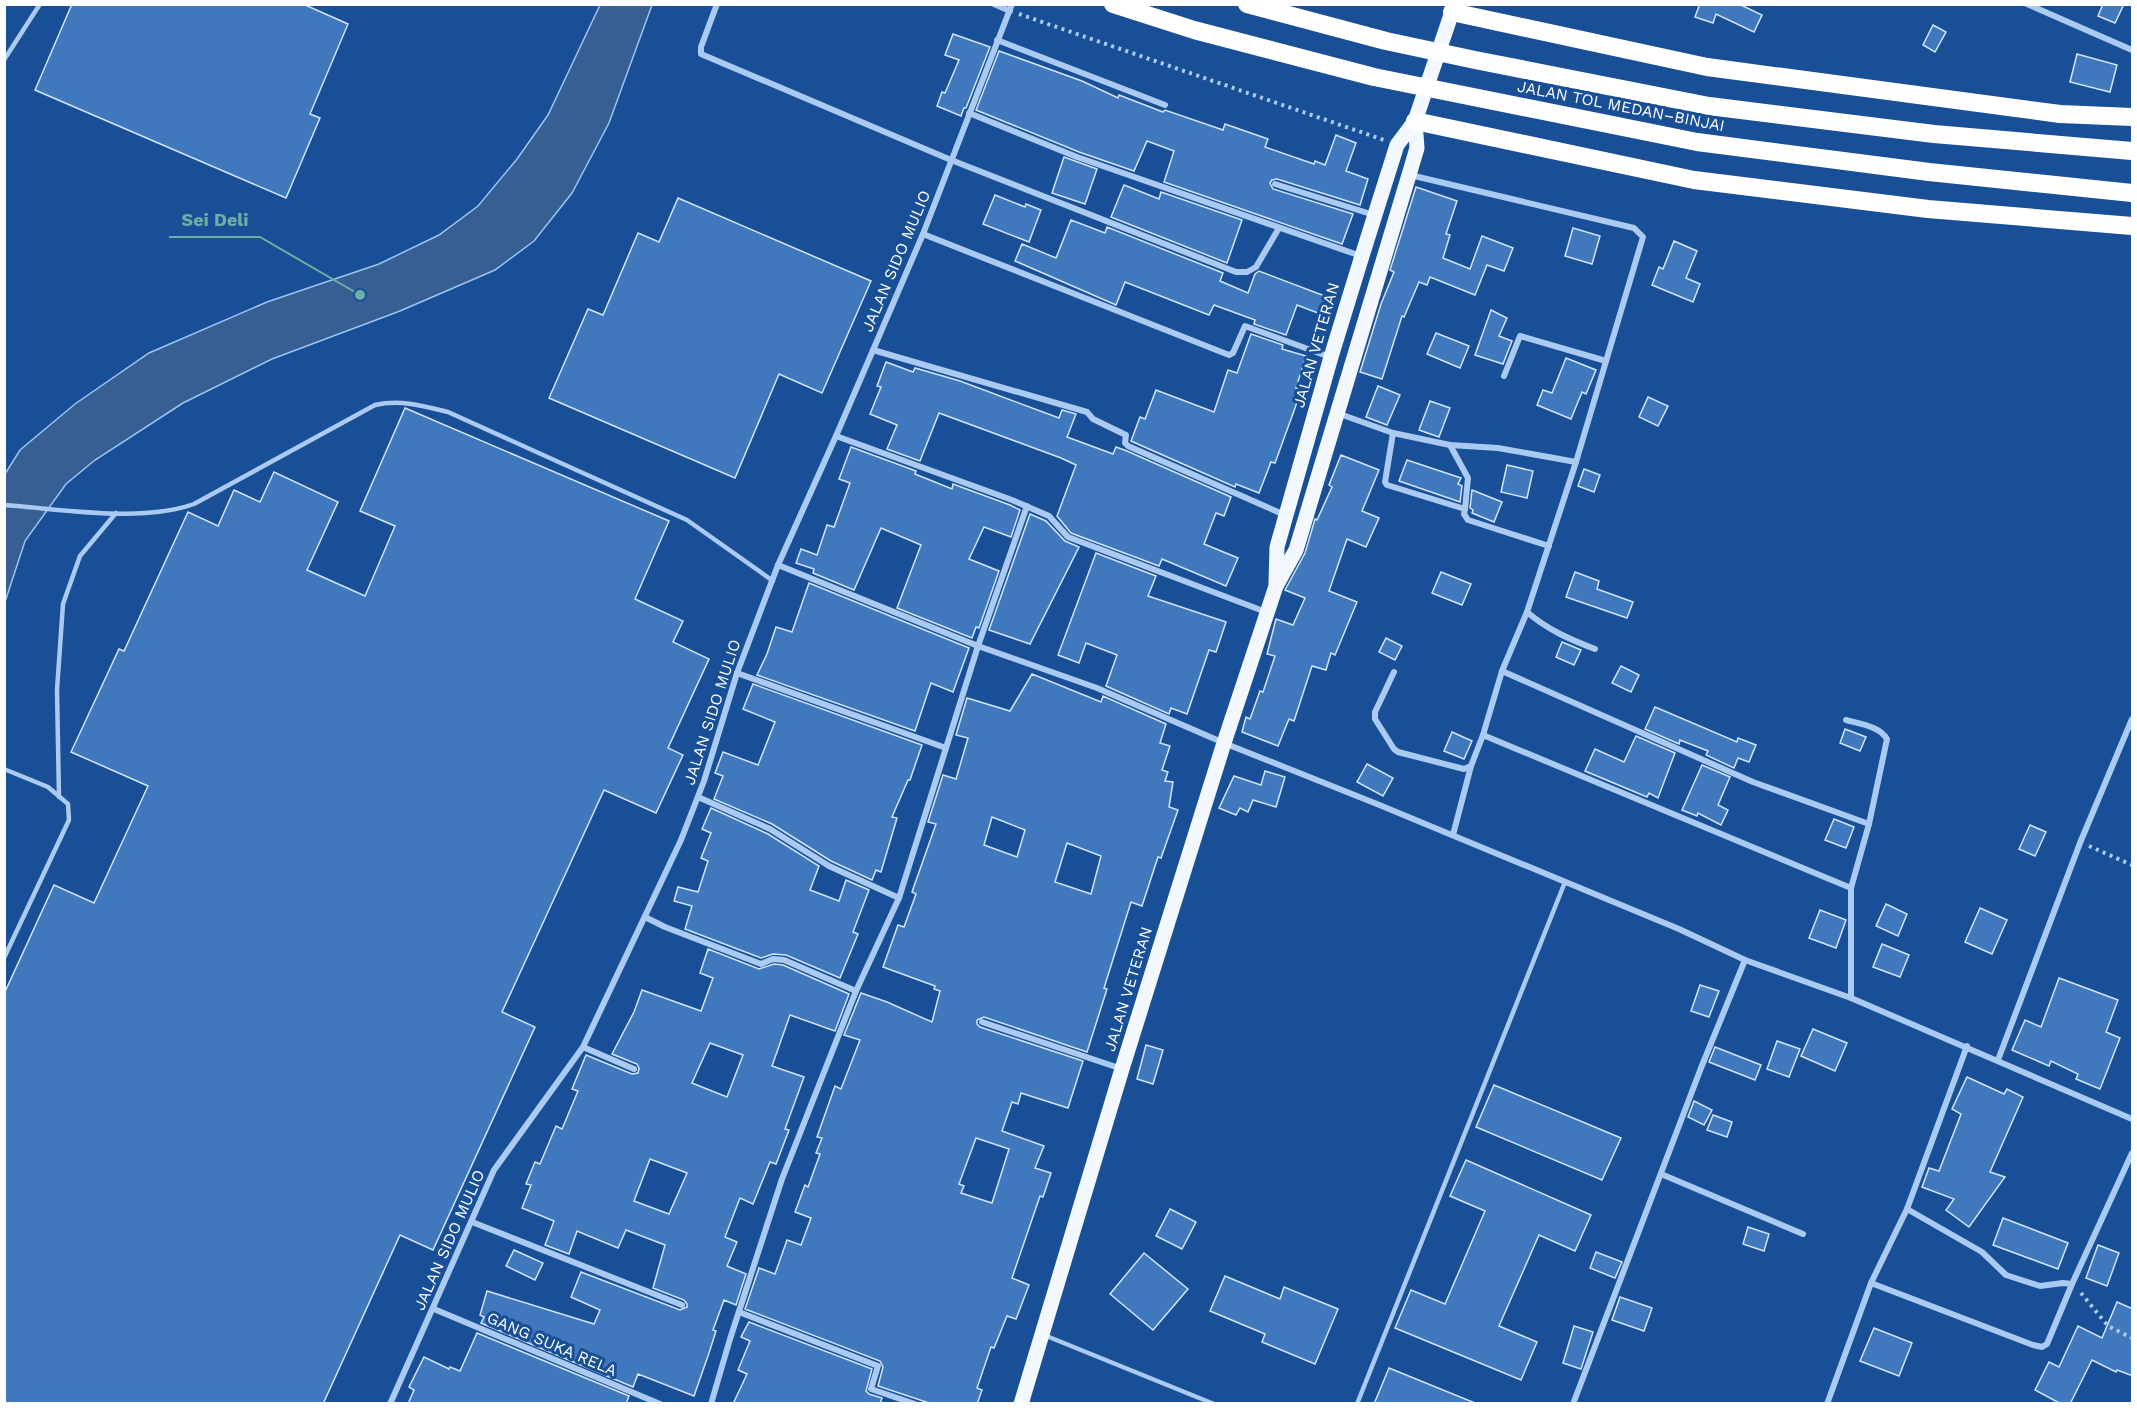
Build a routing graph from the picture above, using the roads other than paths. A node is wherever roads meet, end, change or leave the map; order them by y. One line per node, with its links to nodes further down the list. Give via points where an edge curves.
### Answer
1 (39, 4): 11 (lane)
2 (717, 4): 17 (street, via 701,54)
3 (994, 4): 8 (street)
4 (1113, 4): 20 (highway, JALAN TOL MEDAN–BINJAI, via 1194,30 1374,77 1697,141 1929,172)
5 (1247, 4): 16 (highway, JALAN TOL MEDAN–BINJAI, via 1431,51 1709,106 1934,134)
6 (2027, 4): 10 (street)
7 (1454, 7): 14 (highway, via 1707,67 2060,114); 15 (main road, JALAN VETERAN)
8 (1011, 8): 9 (street, JALAN SIDO MULIO)
9 (997, 40): 12 (street); 13 (street, JALAN SIDO MULIO)
10 (2133, 50)
11 (4, 60)
12 (1166, 105)
13 (969, 113): 17 (street, JALAN SIDO MULIO); 23 (street, via 1077,158)
14 (2133, 117)
15 (1415, 121): 18 (main road, JALAN VETERAN, via 1416,148); 21 (main road, JALAN VETERAN, via 1397,145); 22 (highway, via 1694,180 1928,209)
16 (2133, 151)
17 (951, 160): 23 (street, via 1236,272 1256,267); 24 (street, JALAN SIDO MULIO)
18 (1409, 175): 28 (street, via 1634,228 1640,233 1643,237); 30 (main road, JALAN VETERAN)
19 (1275, 184): 21 (street)
20 (2133, 193)
21 (1375, 215): 25 (main road, JALAN VETERAN)
22 (2133, 226)
23 (1279, 228): 25 (street)
24 (923, 234): 26 (street, JALAN SIDO MULIO); 27 (street, via 1229,355 1245,326)
25 (1362, 256): 27 (main road, JALAN VETERAN)
26 (873, 350): 32 (street, JALAN SIDO MULIO); 39 (street, via 1087,412 1125,435 1128,446)
27 (1331, 357): 39 (main road, JALAN VETERAN)
28 (1606, 361): 29 (street, via 1520,336); 34 (street)
29 (1504, 376)
30 (1337, 413): 31 (street); 43 (main road, JALAN VETERAN, via 1296,550)
31 (1393, 433): 33 (street); 37 (street, via 1387,485)
32 (836, 436): 36 (street); 41 (street, JALAN SIDO MULIO)
33 (1449, 445): 34 (street, via 1498,448); 37 (street, via 1468,478)
34 (1576, 462): 40 (street)
35 (4, 505): 38 (lane)
36 (1027, 507): 44 (street, via 1048,516 1068,537); 46 (street)
37 (1465, 509): 40 (street, via 1468,520)
38 (116, 513): 42 (lane, via 157,513 194,504 375,405 390,402 448,412 687,520); 58 (lane, via 80,556 63,604 57,690)
39 (1286, 516): 43 (main road, JALAN VETERAN, via 1277,547)
40 (1549, 546): 45 (street)
41 (778, 565): 42 (street, JALAN SIDO MULIO); 46 (street)
42 (773, 581): 50 (street, JALAN SIDO MULIO)
43 (1276, 586): 44 (main road, JALAN VETERAN)
44 (1267, 612): 54 (main road, JALAN VETERAN)
45 (1527, 612): 47 (street, via 1551,630); 48 (street)
46 (978, 646): 54 (street, via 1097,688); 55 (street)
47 (1595, 650)
48 (1502, 671): 53 (street); 60 (street, via 1753,782)
49 (1394, 672): 56 (street, via 1374,712 1394,749 1464,769)
50 (737, 674): 55 (street); 59 (street, JALAN SIDO MULIO)
51 (2133, 719): 73 (street, via 2080,843)
52 (1846, 720): 60 (street, via 1877,730 1887,739)
53 (1483, 735): 56 (street); 63 (street)
54 (1224, 743): 61 (street); 75 (main road, JALAN VETERAN)
55 (946, 748): 64 (street)
56 (1471, 766): 61 (street)
57 (4, 770): 58 (lane, via 48,787)
58 (59, 797): 66 (lane, via 68,804 69,820)
59 (698, 797): 64 (street, via 770,829 829,866); 65 (street, JALAN SIDO MULIO)
60 (1869, 824): 63 (street)
61 (1453, 835): 62 (street)
62 (1565, 882): 67 (street); 94 (lane)
63 (1851, 888): 69 (street)
64 (899, 898): 68 (street)
65 (645, 917): 68 (street, via 762,964 784,960); 72 (street, JALAN SIDO MULIO)
66 (4, 958)
67 (1745, 960): 69 (street); 78 (street)
68 (856, 991): 86 (street, via 782,1179)
69 (1851, 998): 71 (street)
70 (982, 1022): 75 (street)
71 (1967, 1046): 73 (street); 79 (street)
72 (584, 1047): 74 (street); 80 (street, JALAN SIDO MULIO, via 494,1170)
73 (1998, 1060): 76 (street)
74 (634, 1069)
75 (1122, 1069): 87 (main road, JALAN VETERAN)
76 (2133, 1119)
77 (2133, 1153): 83 (street)
78 (1661, 1174): 81 (street); 95 (street)
79 (1907, 1209): 82 (street); 83 (street, via 1982,1252 2007,1275 2040,1286)
80 (472, 1222): 84 (street); 85 (street, JALAN SIDO MULIO)
81 (1803, 1234)
82 (1871, 1283): 83 (street, via 2042,1347 2047,1344); 96 (street)
83 (2072, 1284)
84 (682, 1305)
85 (434, 1309): 88 (street, JALAN SIDO MULIO); 89 (street, GANG SUKA RELA)
86 (739, 1312): 90 (street); 91 (street, via 878,1366 871,1389)
87 (1042, 1334): 92 (main road, JALAN VETERAN); 93 (lane)
88 (390, 1404)
89 (660, 1404)
90 (711, 1404)
91 (915, 1404)
92 (1021, 1404)
93 (1214, 1404)
94 (1358, 1404)
95 (1573, 1404)
96 (1827, 1404)

